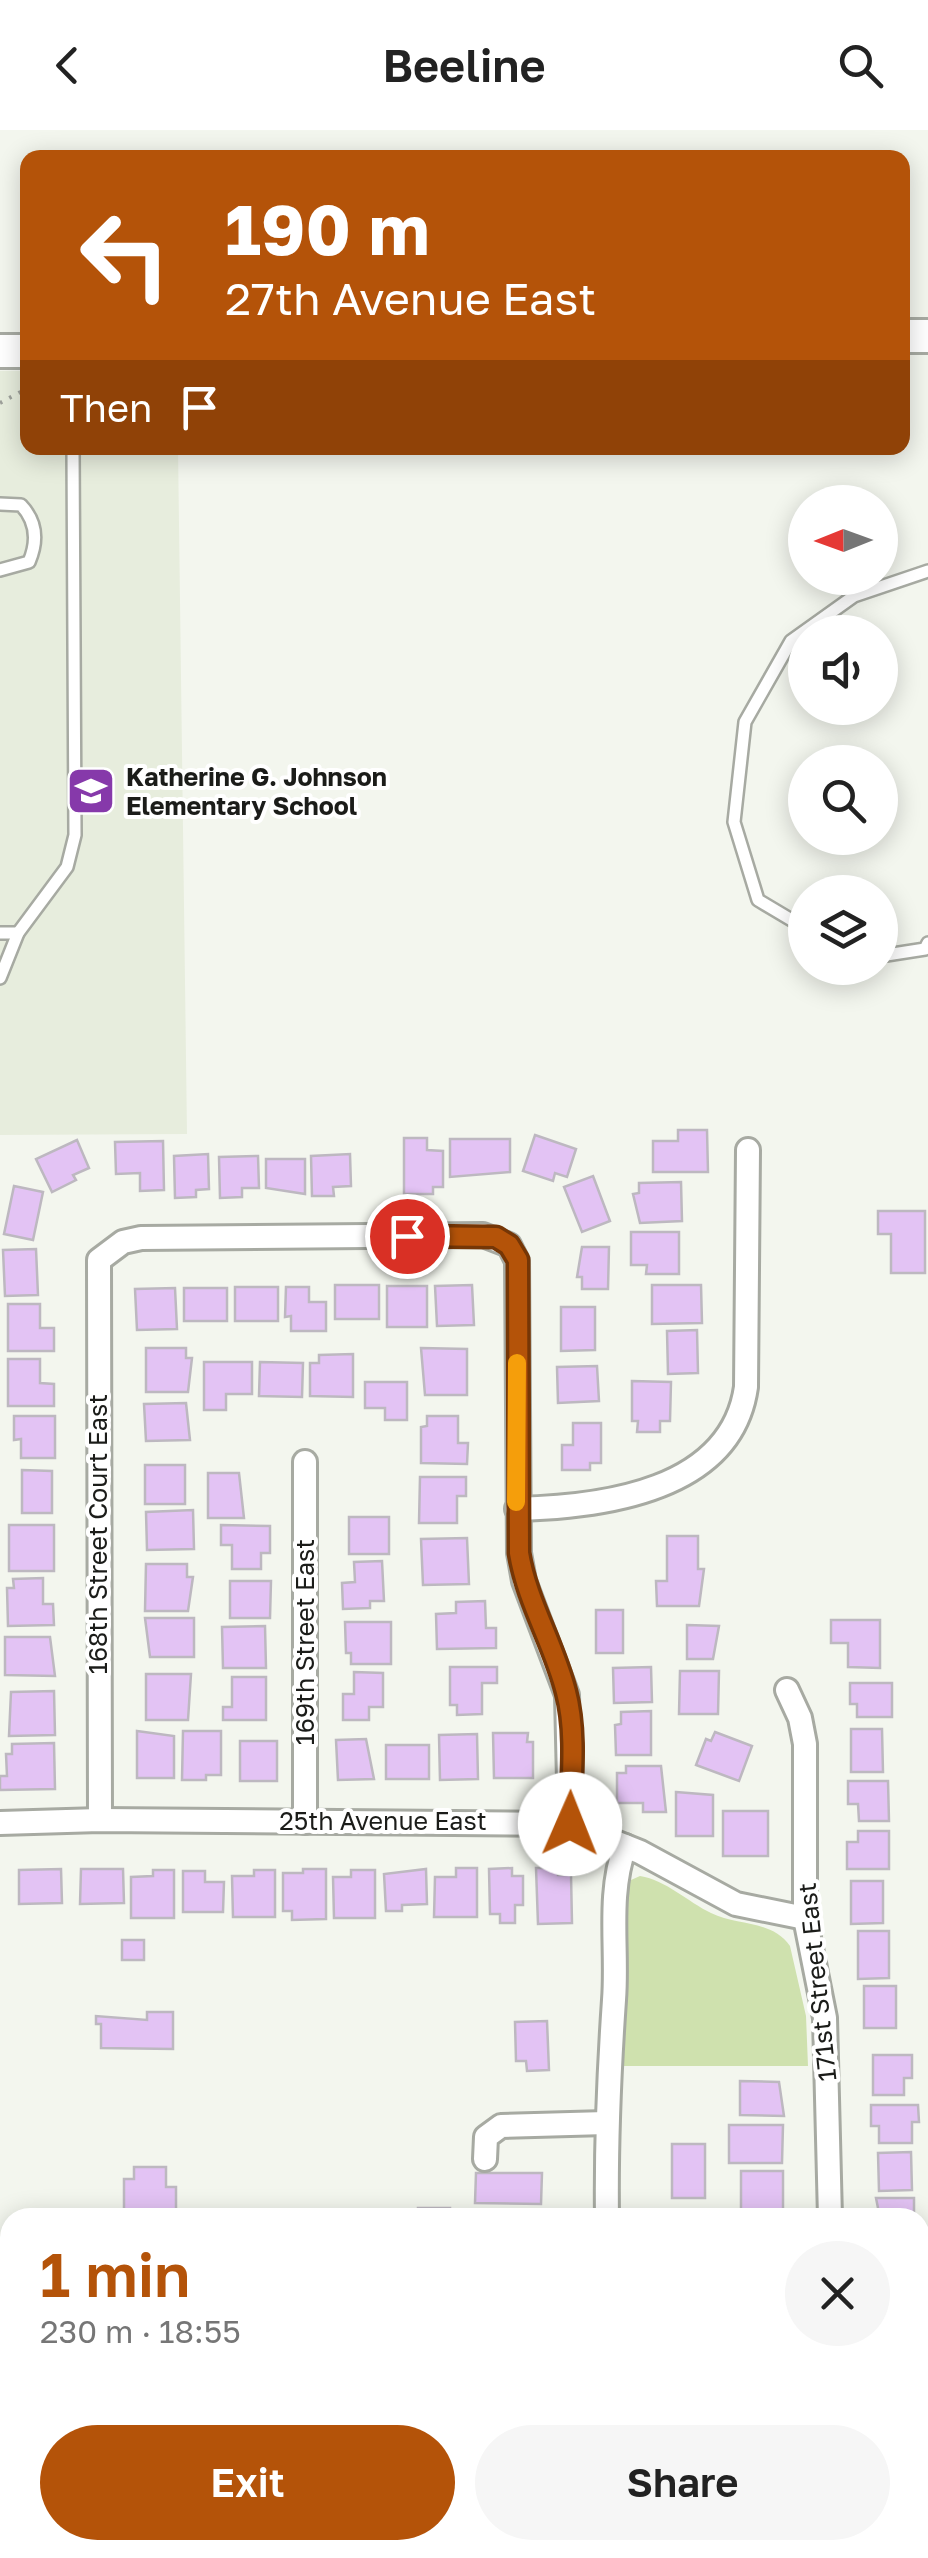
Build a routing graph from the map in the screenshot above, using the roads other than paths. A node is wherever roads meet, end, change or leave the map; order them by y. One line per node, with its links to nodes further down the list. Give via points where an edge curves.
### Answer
1 (74, 455): 7 (lane, via 75,835 67,867)
2 (0, 504): 3 (lane, via 21,505 35,531 29,562)
3 (0, 570)
4 (928, 571): 5 (lane, via 854,596 791,640 745,722 734,822 758,900)
5 (788, 918)
6 (0, 933): 7 (lane)
7 (18, 934): 10 (lane)
8 (928, 943): 9 (lane)
9 (898, 953)
10 (0, 978)
11 (748, 1150): 13 (street, via 746,1387 735,1424 703,1459 639,1494 592,1506)
12 (305, 1462): 16 (street, 169th Street East)
13 (517, 1509): 15 (street, 168th Street Court East, via 518,1260 509,1245 483,1234 140,1238 108,1252 96,1276); 18 (street, via 524,1581 567,1695)
14 (787, 1690): 20 (street, 171st Street East, via 806,1744)
15 (100, 1820): 16 (street, 25th Avenue East); 17 (street, 25th Avenue East)
16 (305, 1822): 18 (street, 25th Avenue East)
17 (0, 1823)
18 (570, 1824): 19 (street, 25th Avenue East)
19 (625, 1846): 20 (street, 25th Avenue East, via 736,1904); 21 (street, via 616,1881)
20 (806, 1918): 24 (street, 171st Street East, via 825,2018)
21 (606, 2124): 22 (street, via 501,2126 486,2138); 23 (street)
22 (486, 2159)
23 (606, 2208)
24 (830, 2208)

